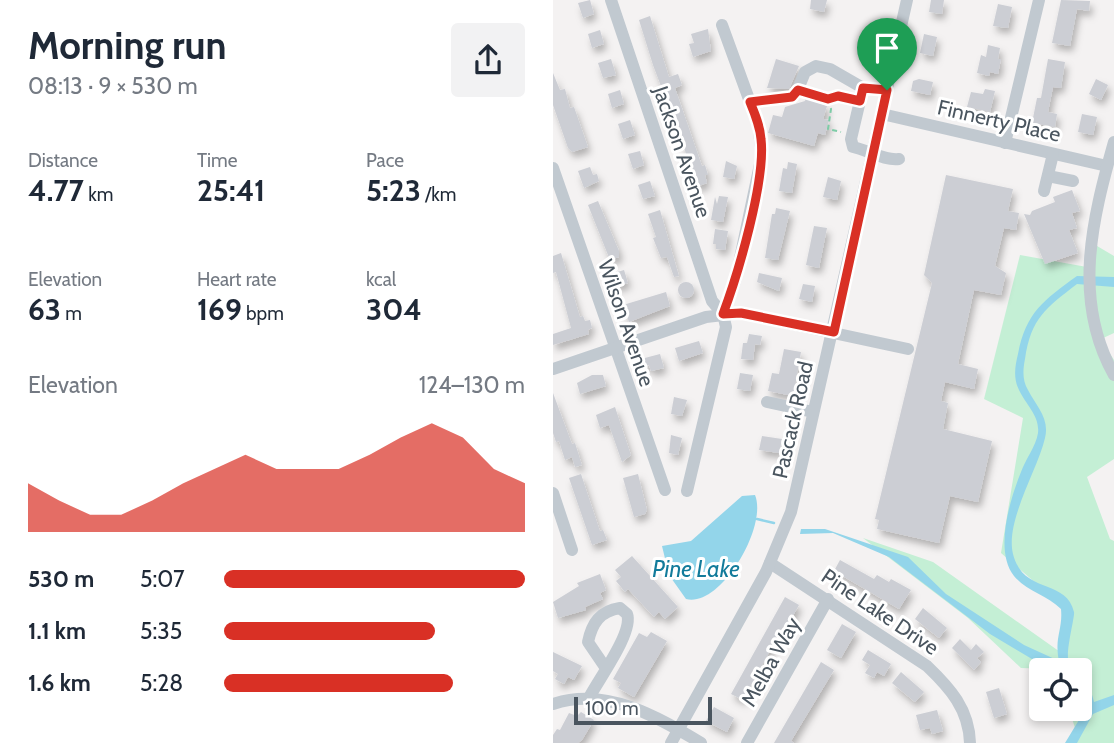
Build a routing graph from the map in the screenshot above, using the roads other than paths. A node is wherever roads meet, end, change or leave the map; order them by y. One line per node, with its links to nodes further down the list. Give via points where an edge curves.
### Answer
1 (611, 0): 19 (street, Jackson Avenue, via 712,301)
2 (907, 0): 5 (street, Pascack Road)
3 (1039, 0): 10 (street)
4 (722, 25): 7 (street)
5 (887, 90): 6 (street); 8 (street, Pascack Road)
6 (862, 95): 7 (street, via 830,69 817,66 805,72 792,97); 11 (street, via 853,147)
7 (750, 102): 19 (street, via 761,139 760,172 735,282)
8 (882, 114): 10 (street, Finnerty Place); 11 (street, Pascack Road)
9 (1114, 142): 14 (street)
10 (1005, 143): 12 (street, Finnerty Place)
11 (873, 152): 13 (street); 20 (street, Pascack Road)
12 (1053, 153): 14 (street, Finnerty Place); 16 (street)
13 (899, 159)
14 (1107, 166): 24 (street, via 1087,273 1089,308)
15 (553, 168): 21 (street, Wilson Avenue)
16 (1048, 176): 17 (street); 18 (street)
17 (1073, 181)
18 (1044, 191)
19 (723, 314): 20 (street, via 741,313); 21 (street); 28 (street, via 726,327)
20 (834, 332): 22 (street); 26 (street, Pascack Road)
21 (614, 348): 23 (street); 27 (street, Wilson Avenue)
22 (908, 348)
23 (553, 369)
24 (1114, 375)
25 (767, 401): 26 (street)
26 (813, 412): 31 (street, Pascack Road, via 797,492)
27 (665, 490)
28 (687, 491)
29 (553, 494): 30 (street)
30 (572, 550)
31 (771, 563): 32 (street, Pine Lake Drive); 36 (street, Pascack Road)
32 (828, 599): 39 (street, Melba Way); 40 (street, Pine Lake Drive, via 914,654 949,687 962,707)
33 (605, 667): 34 (street)
34 (589, 698): 35 (street); 36 (street, via 633,708)
35 (553, 704)
36 (679, 730): 37 (street, Pascack Road); 38 (street)
37 (671, 743)
38 (701, 743)
39 (747, 743)
40 (970, 743)

